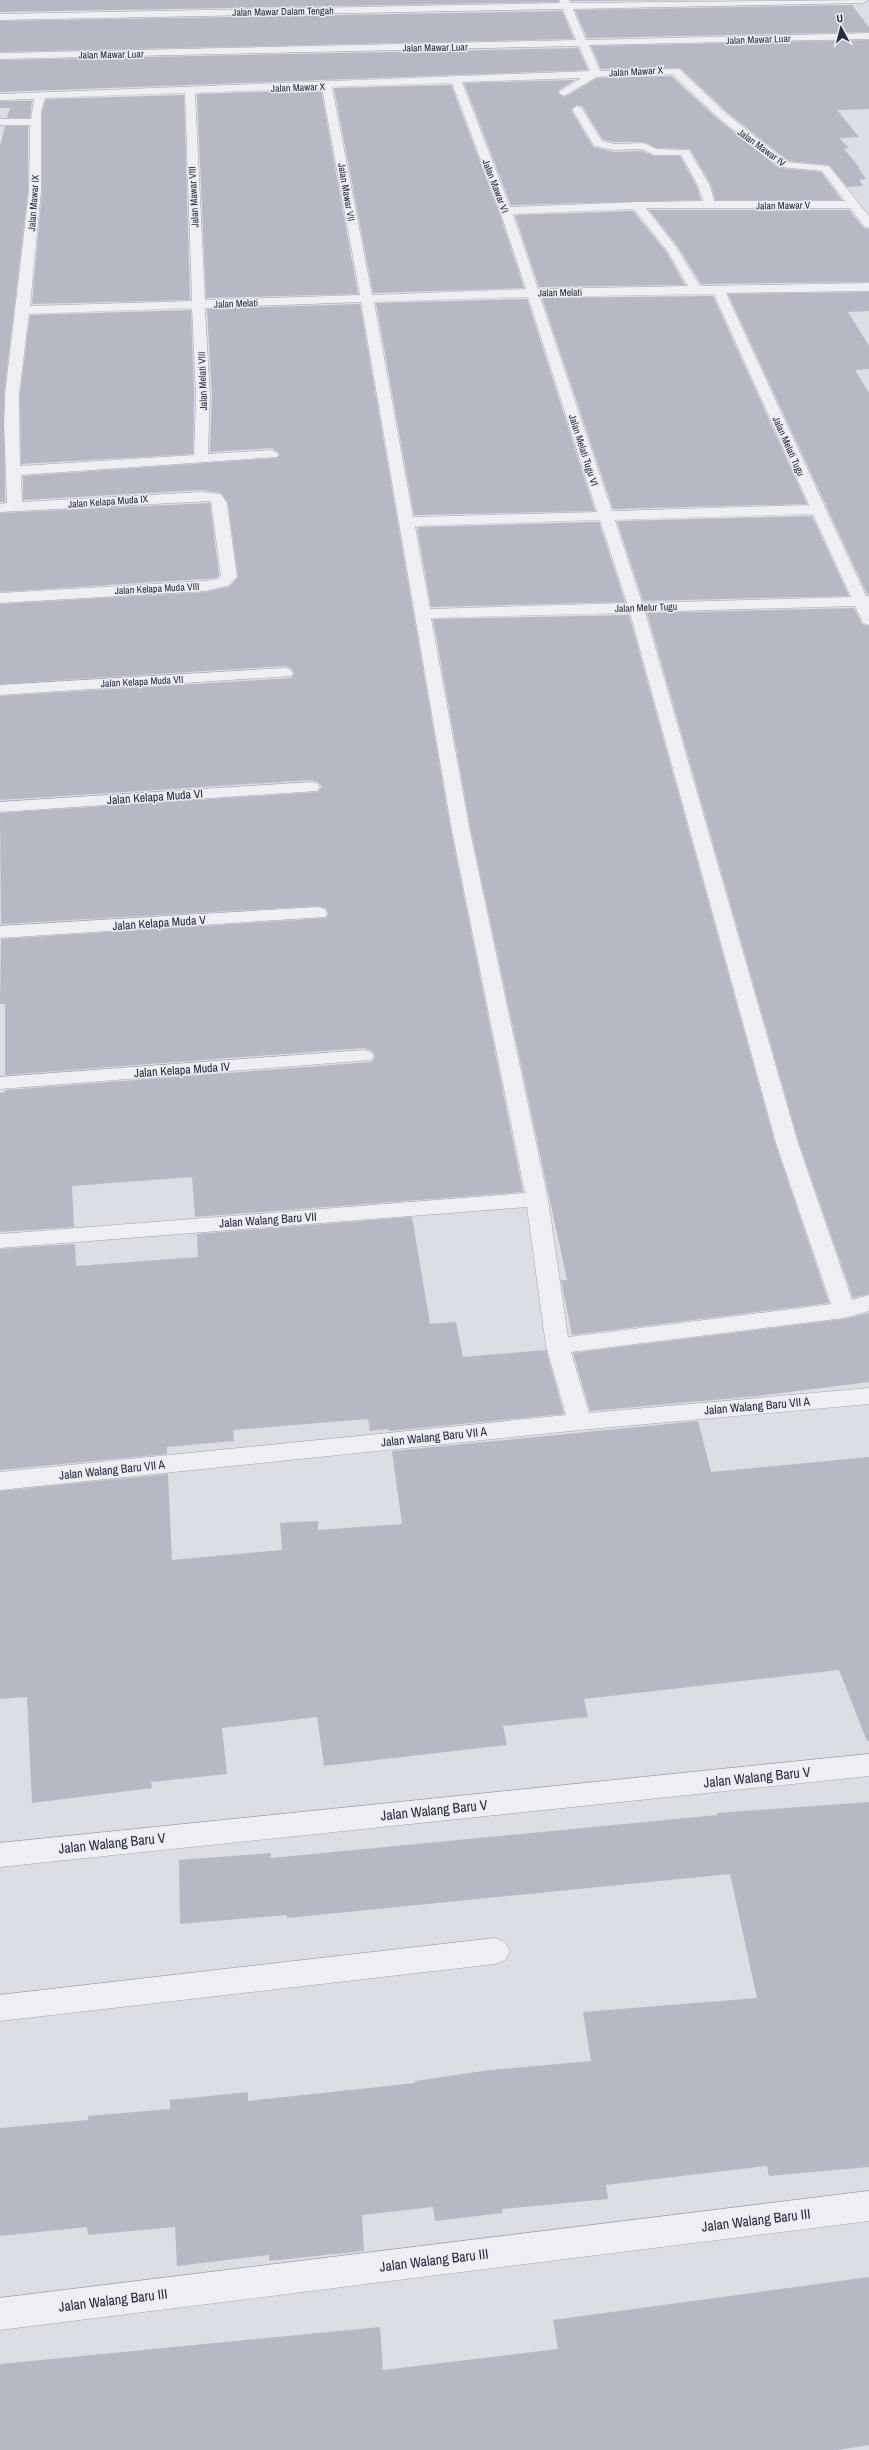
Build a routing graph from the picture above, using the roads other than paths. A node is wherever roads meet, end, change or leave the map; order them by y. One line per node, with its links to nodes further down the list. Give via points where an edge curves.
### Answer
1 (863, 0): 2 (street, Jalan Mawar Dalam Tengah)
2 (566, 3): 3 (street, Jalan Mawar Dalam Tengah); 5 (street, Jalan Mawar X)
3 (0, 17)
4 (869, 36): 5 (street, Jalan Mawar Luar)
5 (583, 44): 6 (street, Jalan Mawar Luar); 8 (street, Jalan Mawar X)
6 (0, 56)
7 (675, 71): 8 (street, Jalan Mawar X); 18 (street, Jalan Mawar IV, via 724,117 786,166 825,168)
8 (596, 74): 9 (street, Jalan Mawar X); 12 (street)
9 (456, 80): 10 (street, Jalan Mawar X); 21 (street, Jalan Mawar VI)
10 (327, 86): 11 (street, Jalan Mawar X); 27 (street, Jalan Mawar VII)
11 (190, 91): 14 (street, Jalan Mawar X); 28 (street, Jalan Mawar VIII)
12 (564, 93)
13 (0, 97): 14 (street, Jalan Mawar X)
14 (40, 97): 17 (street, Jalan Mawar IX)
15 (577, 110): 20 (street, via 598,144 614,147 644,146 654,152 685,152 704,186)
16 (0, 122): 17 (street)
17 (36, 122): 29 (street, Jalan Mawar IX, via 35,191)
18 (855, 204): 20 (street, Jalan Mawar V); 22 (street, Jalan Mawar IV)
19 (637, 205): 20 (street, Jalan Mawar V); 21 (street, Jalan Mawar V); 24 (street, via 673,251)
20 (710, 206)
21 (506, 211): 26 (street, Jalan Mawar VI)
22 (869, 224)
23 (869, 287): 25 (street, Jalan Melati)
24 (696, 290): 25 (street, Jalan Melati); 26 (street, Jalan Melati)
25 (719, 291): 36 (street, Jalan Melati Tugu)
26 (533, 293): 27 (street, Jalan Melati); 37 (street, Jalan Melati Tugu VI)
27 (366, 298): 28 (street, Jalan Melati); 38 (street, Jalan Mawar VII)
28 (199, 304): 29 (street, Jalan Melati); 31 (street, Jalan Melati VIII, via 203,397)
29 (23, 310): 32 (street, via 12,394)
30 (272, 454): 31 (street)
31 (201, 459): 32 (street)
32 (14, 471): 34 (street)
33 (216, 497): 34 (street, Jalan Kelapa Muda IX); 39 (street, Jalan Kelapa Muda VIII, via 220,503 229,577 223,583)
34 (15, 507): 35 (street, Jalan Kelapa Muda IX)
35 (0, 508)
36 (817, 509): 37 (street); 40 (street, Jalan Melati Tugu)
37 (605, 516): 38 (street); 41 (street, Jalan Melati Tugu VI)
38 (406, 522): 42 (street, Jalan Mawar VII)
39 (0, 598)
40 (865, 601): 41 (street, Jalan Melur Tugu); 43 (street)
41 (636, 607): 42 (street, Jalan Melur Tugu); 55 (street, Jalan Melati Tugu VI, via 787,1143)
42 (423, 614): 52 (street, Jalan Mawar VII, via 461,831)
43 (869, 620)
44 (285, 673): 45 (street, Jalan Kelapa Muda VII)
45 (0, 690)
46 (311, 787): 47 (street, Jalan Kelapa Muda VI)
47 (0, 807)
48 (318, 913): 49 (street, Jalan Kelapa Muda V)
49 (0, 932)
50 (364, 1056): 51 (street, Jalan Kelapa Muda IV)
51 (0, 1083)
52 (537, 1199): 53 (street, Jalan Walang Baru VII); 56 (street, Jalan Mawar VII)
53 (0, 1241)
54 (869, 1303): 55 (street)
55 (844, 1310): 56 (street)
56 (558, 1346): 58 (street, Jalan Mawar VII)
57 (869, 1396): 58 (street, Jalan Walang Baru VII A)
58 (580, 1422): 59 (street, Jalan Walang Baru VII A)
59 (0, 1481)
60 (869, 1765): 61 (street, Jalan Walang Baru V)
61 (0, 1855)
62 (495, 1951): 63 (street)
63 (0, 2008)
64 (869, 2206): 65 (street, Jalan Walang Baru III)
65 (0, 2314)

